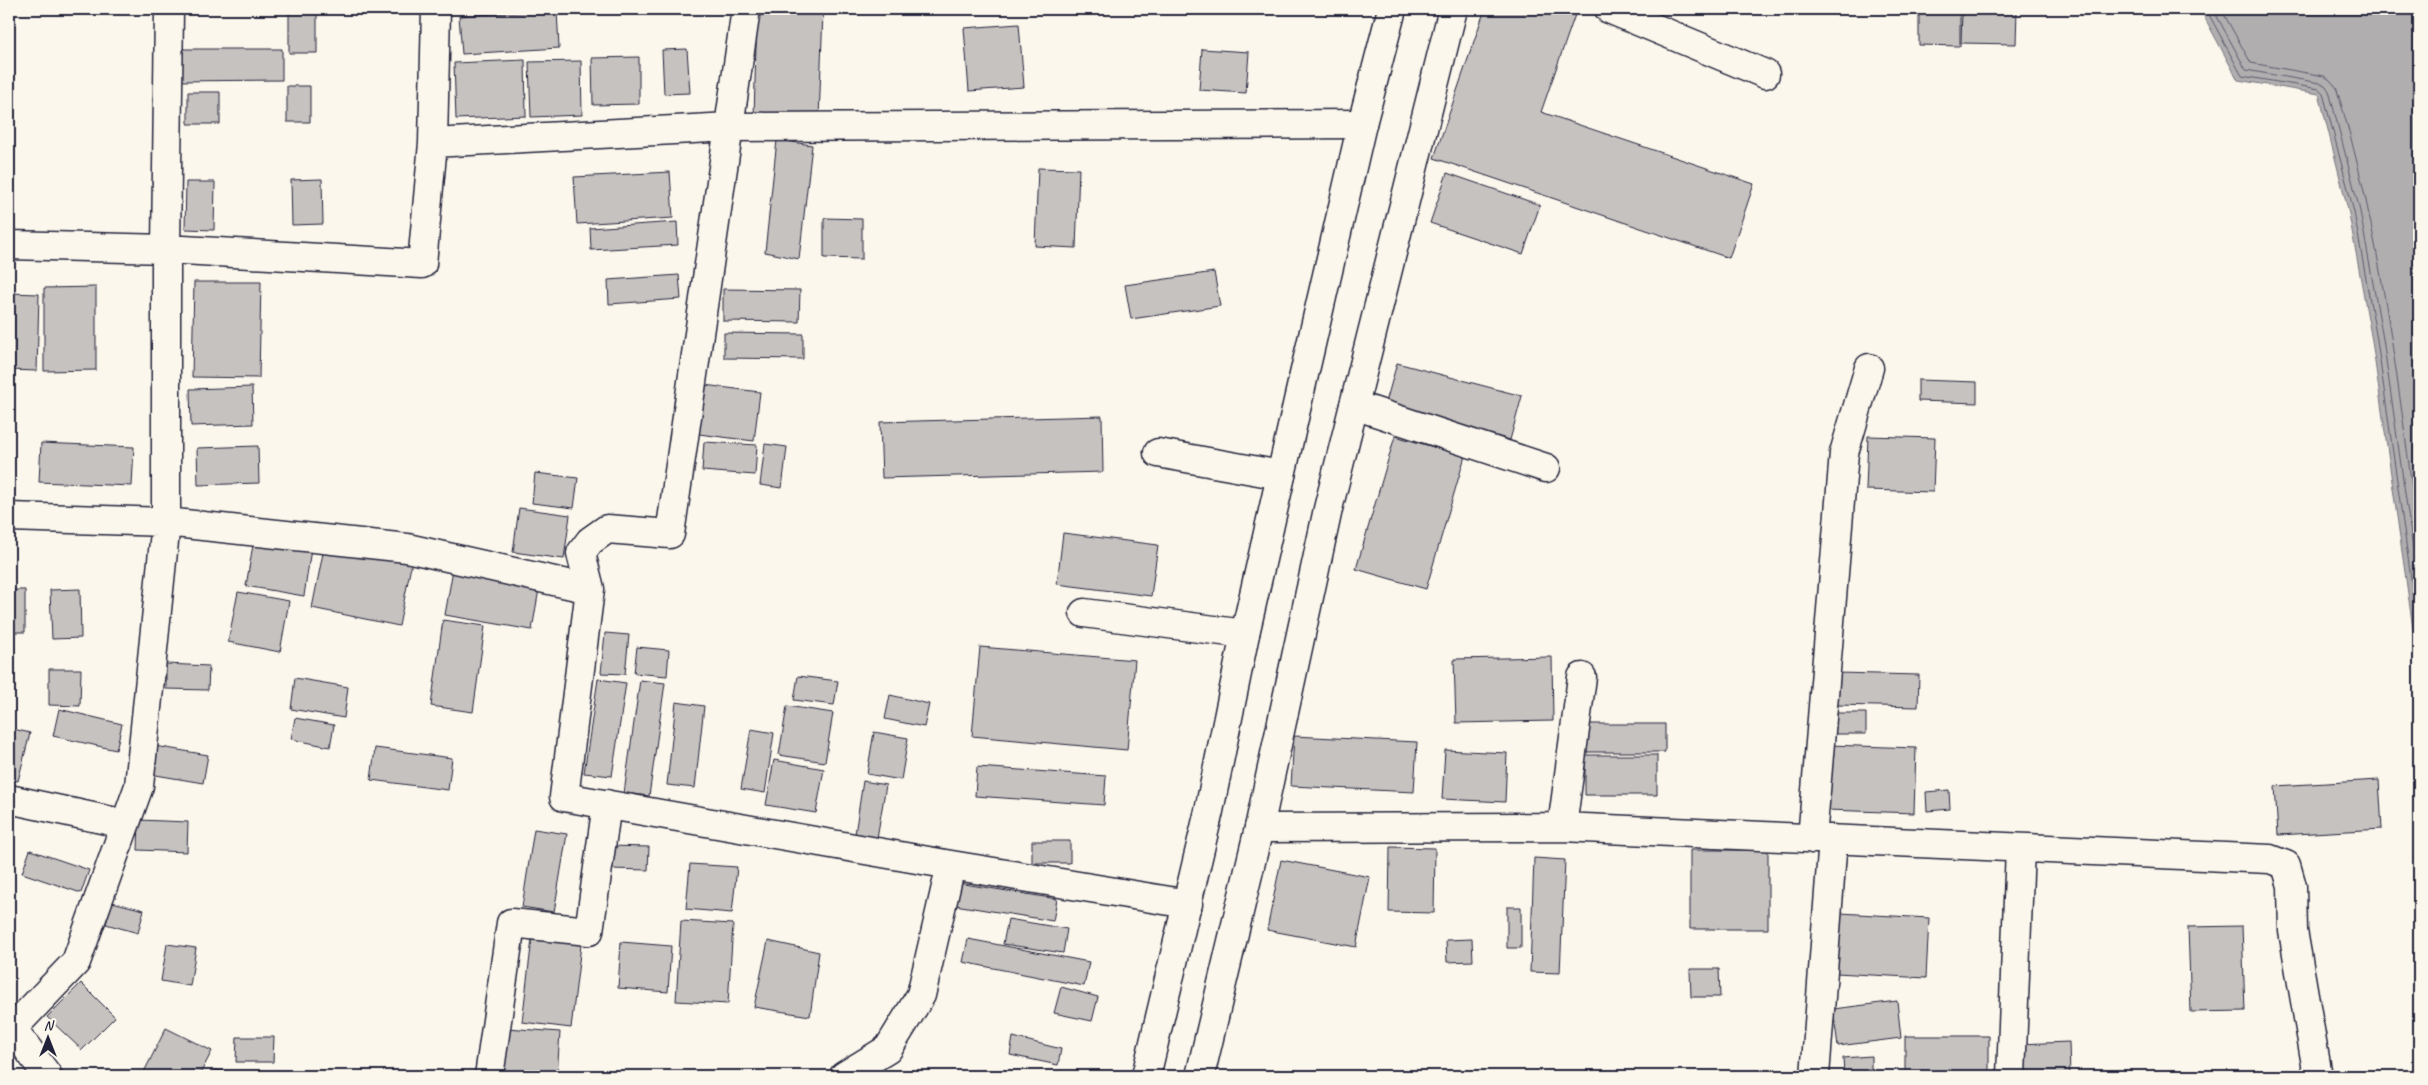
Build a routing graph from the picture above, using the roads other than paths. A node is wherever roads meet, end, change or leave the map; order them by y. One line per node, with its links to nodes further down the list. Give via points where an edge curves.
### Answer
1 (169, 9): 12 (main road)
2 (436, 9): 10 (main road)
3 (746, 9): 9 (main road)
4 (1392, 9): 8 (main road)
5 (1453, 9): 14 (main road)
6 (1609, 9): 7 (main road)
7 (1765, 74)
8 (1362, 124): 9 (main road); 17 (main road)
9 (730, 127): 10 (main road); 20 (main road, via 670,534 607,529 590,541 581,553)
10 (432, 143): 12 (main road, via 422,264)
11 (9, 245): 12 (main road)
12 (166, 248): 19 (main road)
13 (1869, 368): 29 (main road, via 1844,453)
14 (1354, 404): 16 (main road); 28 (main road)
15 (1158, 453): 17 (main road)
16 (1546, 468)
17 (1281, 475): 22 (main road)
18 (9, 517): 19 (main road)
19 (166, 522): 20 (main road, via 407,548); 26 (main road, via 139,786)
20 (590, 588): 25 (main road, via 564,797)
21 (1084, 613): 22 (main road)
22 (1245, 634): 32 (main road)
23 (1582, 677): 27 (main road)
24 (9, 799): 26 (main road)
25 (607, 804): 31 (main road); 35 (main road, via 588,931 510,923)
26 (125, 824): 33 (main road, via 76,962)
27 (1562, 827): 28 (main road); 29 (main road)
28 (1259, 828): 38 (main road)
29 (1814, 839): 30 (main road); 39 (main road)
30 (2020, 848): 40 (main road); 41 (main road, via 2270,859 2286,865 2292,886 2293,931)
31 (951, 866): 32 (main road); 36 (main road, via 921,995 888,1049)
32 (1188, 904): 37 (main road)
33 (11, 1026): 34 (main road)
34 (48, 1076)
35 (489, 1076)
36 (844, 1076)
37 (1146, 1076)
38 (1200, 1076)
39 (1815, 1076)
40 (2011, 1076)
41 (2318, 1076)

